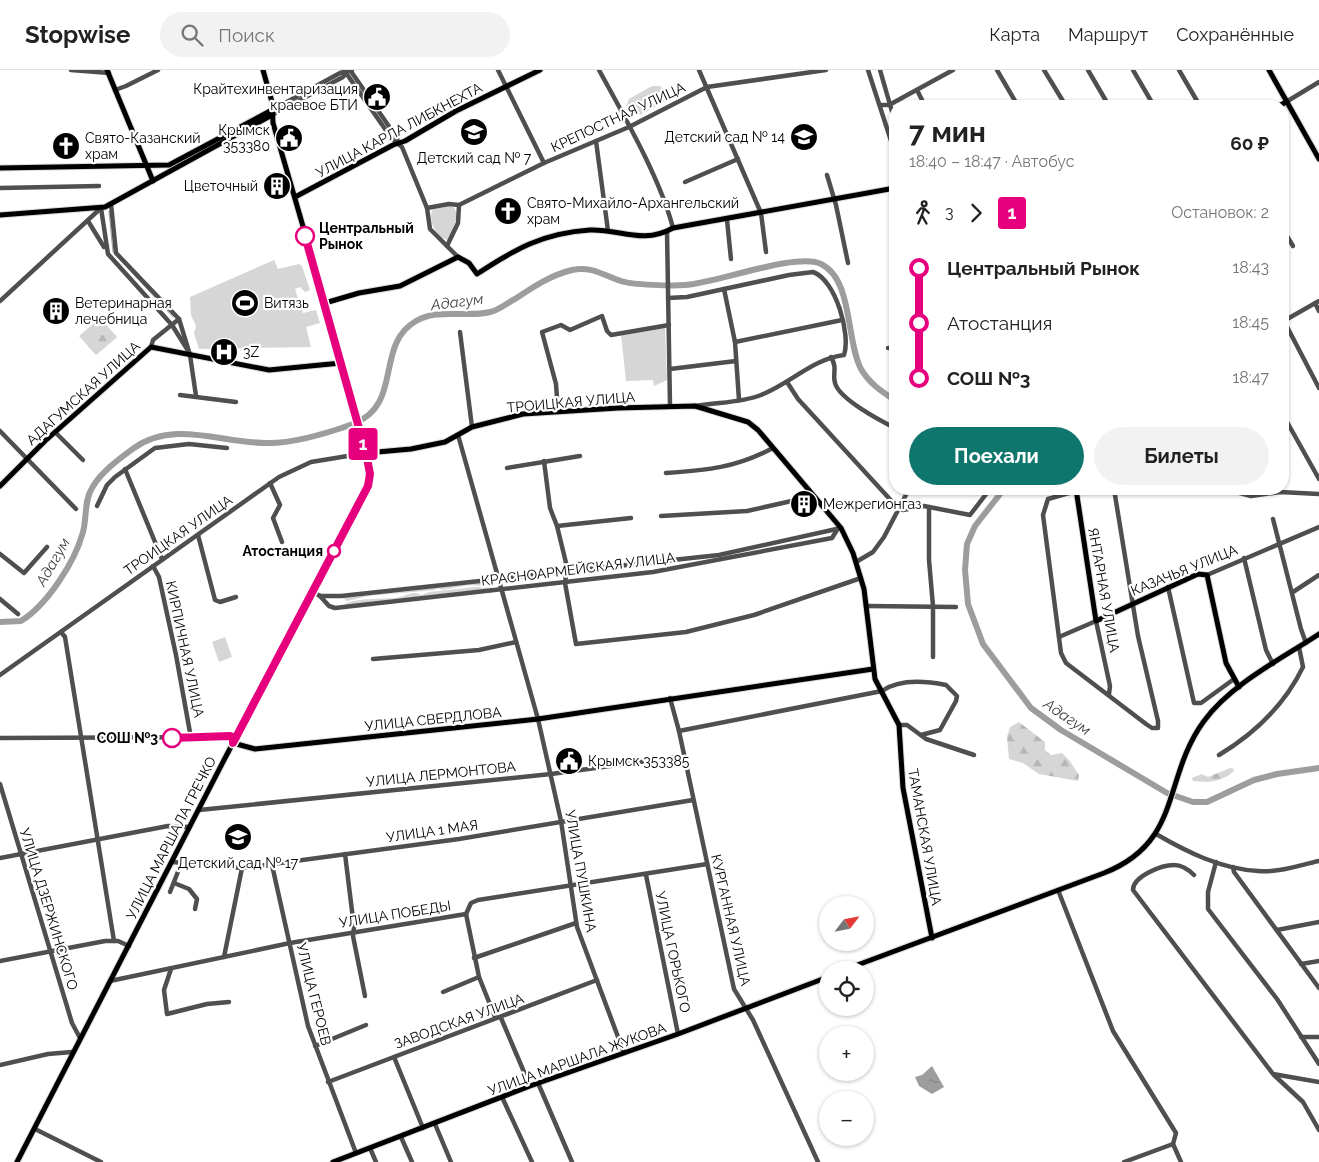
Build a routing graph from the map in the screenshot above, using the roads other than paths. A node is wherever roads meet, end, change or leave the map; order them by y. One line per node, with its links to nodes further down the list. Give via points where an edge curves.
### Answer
1 (71, 70): 18 (street)
2 (158, 70): 23 (street)
3 (262, 70): 37 (main road, УЛИЦА МАРШАЛА ГРЕЧКО)
4 (498, 70): 21 (street)
5 (540, 70): 21 (main road, УЛИЦА КАРЛА ЛИБКНЕХТА)
6 (599, 70): 38 (street)
7 (699, 70): 22 (street)
8 (826, 70): 22 (street, КРЕПОСТНАЯ УЛИЦА)
9 (868, 70): 34 (street)
10 (880, 70): 35 (street)
11 (953, 70): 24 (street)
12 (997, 70): 27 (street)
13 (1044, 70): 28 (street)
14 (1088, 70): 29 (street)
15 (1133, 70): 30 (street)
16 (1179, 70): 31 (street)
17 (1269, 70): 32 (main road)
18 (108, 71): 23 (main road)
19 (348, 71): 37 (street); 41 (street)
20 (1319, 82): 33 (street)
21 (506, 87): 41 (main road, УЛИЦА КАРЛА ЛИБКНЕХТА); 45 (street)
22 (707, 87): 38 (street, КРЕПОСТНАЯ УЛИЦА); 43 (street)
23 (115, 90): 46 (main road)
24 (917, 90): 25 (street); 26 (street)
25 (898, 100)
26 (922, 100)
27 (1014, 100)
28 (1062, 100)
29 (1105, 100)
30 (1150, 100)
31 (1196, 100)
32 (1285, 100)
33 (1289, 100)
34 (880, 105): 35 (street); 39 (street)
35 (889, 105)
36 (1289, 107): 44 (main road)
37 (272, 113): 42 (main road); 54 (main road, УЛИЦА МАРШАЛА ГРЕЧКО)
38 (629, 127): 40 (street, КРЕПОСТНАЯ УЛИЦА); 63 (street)
39 (889, 134)
40 (596, 141): 45 (street, КРЕПОСТНАЯ УЛИЦА); 64 (street)
41 (398, 143): 54 (main road, УЛИЦА КАРЛА ЛИБКНЕХТА); 58 (street)
42 (210, 147): 46 (main road, via 169,165); 49 (main road)
43 (738, 159): 50 (street); 59 (street)
44 (1319, 159)
45 (544, 163): 57 (street, КРЕПОСТНАЯ УЛИЦА)
46 (146, 167): 47 (main road); 49 (main road)
47 (0, 168)
48 (827, 175): 55 (street)
49 (153, 181): 56 (main road)
50 (685, 182)
51 (99, 186): 52 (street)
52 (0, 188)
53 (889, 189): 55 (main road)
54 (295, 197): 78 (main road, УЛИЦА МАРШАЛА ГРЕЧКО)
55 (834, 199): 59 (main road); 73 (street)
56 (106, 206): 60 (main road); 62 (street); 69 (street); 81 (street, via 116,253)
57 (459, 206): 58 (street, КРЕПОСТНАЯ УЛИЦА, via 449,204); 67 (street, via 458,223)
58 (427, 208): 67 (street, via 430,229)
59 (761, 214): 61 (main road); 70 (street)
60 (0, 215)
61 (727, 220): 63 (main road); 72 (street)
62 (88, 221): 69 (street); 76 (street)
63 (673, 228): 65 (main road)
64 (608, 231): 65 (main road, via 639,237); 71 (main road, via 574,232 546,238 512,251 477,274 469,263)
65 (667, 232): 75 (street)
66 (1289, 239): 68 (street)
67 (447, 246): 71 (street)
68 (1293, 246)
69 (106, 251): 83 (street)
70 (766, 252)
71 (458, 257): 78 (main road, via 400,286)
72 (730, 259)
73 (848, 263)
74 (724, 289): 75 (street, ТРОИЦКАЯ УЛИЦА); 82 (street, ТРОИЦКАЯ УЛИЦА, via 813,272 827,281); 87 (street)
75 (668, 298): 84 (street)
76 (0, 301)
77 (1317, 302): 79 (street); 80 (street)
78 (325, 303): 92 (main road, УЛИЦА МАРШАЛА ГРЕЧКО)
79 (1319, 311)
80 (1289, 318)
81 (179, 319): 83 (street); 89 (street)
82 (842, 320): 87 (street); 90 (street, ТРОИЦКАЯ УЛИЦА, via 845,352)
83 (172, 325): 88 (street, via 153,340); 89 (street)
84 (669, 325): 93 (street); 102 (street, via 611,335 602,316 575,329 570,330 561,324 542,332 554,376)
85 (460, 332): 105 (street)
86 (1289, 333): 95 (street)
87 (734, 342): 91 (street)
88 (151, 347): 89 (main road, АДАГУМСКАЯ УЛИЦА); 107 (main road, АДАГУМСКАЯ УЛИЦА)
89 (190, 355): 92 (main road, АДАГУМСКАЯ УЛИЦА, via 269,370); 97 (street)
90 (831, 357): 94 (street, ТРОИЦКАЯ УЛИЦА); 103 (street, via 836,365 835,384 840,393)
91 (736, 361): 93 (street); 98 (street)
92 (341, 363): 111 (main road, УЛИЦА МАРШАЛА ГРЕЧКО)
93 (670, 369): 100 (street)
94 (787, 382): 98 (street, ТРОИЦКАЯ УЛИЦА, via 762,395); 134 (street, via 798,399)
95 (1319, 388)
96 (180, 395): 97 (street)
97 (196, 396): 99 (street)
98 (739, 400): 101 (street, ТРОИЦКАЯ УЛИЦА)
99 (236, 402)
100 (670, 406): 101 (main road, ТРОИЦКАЯ УЛИЦА); 102 (main road, ТРОИЦКАЯ УЛИЦА)
101 (695, 406): 110 (main road, ТАМАНСКАЯ УЛИЦА, via 748,422)
102 (558, 412): 105 (main road, ТРОИЦКАЯ УЛИЦА, via 523,414)
103 (889, 424)
104 (1289, 425): 119 (street)
105 (472, 427): 108 (main road, ТРОИЦКАЯ УЛИЦА)
106 (0, 431): 113 (street)
107 (56, 432): 113 (main road, АДАГУМСКАЯ УЛИЦА); 114 (street)
108 (458, 435): 111 (main road, ТРОИЦКАЯ УЛИЦА, via 421,448); 154 (street, УЛИЦА ПУШКИНА)
109 (227, 448): 117 (street, via 188,444 158,447)
110 (773, 448): 118 (street, via 736,465); 131 (main road, ТАМАНСКАЯ УЛИЦА)
111 (366, 453): 120 (street, ТРОИЦКАЯ УЛИЦА, via 305,464); 159 (main road, УЛИЦА МАРШАЛА ГРЕЧКО, via 370,474 368,486)
112 (580, 456): 115 (street)
113 (26, 459): 121 (main road, АДАГУМСКАЯ УЛИЦА); 135 (street)
114 (83, 460)
115 (544, 461): 116 (street); 139 (street, via 550,508)
116 (507, 468)
117 (125, 470): 132 (street, via 107,484); 148 (street)
118 (666, 473)
119 (1319, 479)
120 (270, 483): 142 (street, ТРОИЦКАЯ УЛИЦА); 143 (street, via 280,505 273,516)
121 (0, 486)
122 (1289, 492): 123 (street)
123 (1319, 494)
124 (906, 495): 134 (street)
125 (985, 495): 133 (street, via 970,515)
126 (1060, 495): 172 (street, via 1048,499 1043,515)
127 (1077, 495): 169 (main road, ЯНТАРНАЯ УЛИЦА)
128 (1115, 495): 164 (street)
129 (1248, 495): 130 (street)
130 (1259, 495)
131 (814, 496): 136 (street, via 747,511); 141 (main road, ТАМАНСКАЯ УЛИЦА)
132 (97, 506)
133 (929, 507): 134 (street); 166 (street)
134 (898, 508): 149 (street, via 873,552)
135 (76, 509)
136 (661, 516)
137 (631, 518): 139 (street)
138 (1274, 519): 144 (street)
139 (557, 526): 151 (street, via 568,567)
140 (1319, 527): 144 (street, КАЗАЧЬЯ УЛИЦА)
141 (839, 529): 149 (main road, ТАМАНСКАЯ УЛИЦА, via 847,537); 151 (street, КРАСНОАРМЕЙСКАЯ УЛИЦА, via 719,554); 156 (street, КРАСНОАРМЕЙСКАЯ УЛИЦА, via 832,538 698,565)
142 (198, 535): 148 (street, ТРОИЦКАЯ УЛИЦА); 162 (street, via 215,600 220,602)
143 (282, 542)
144 (1281, 542): 147 (street, КАЗАЧЬЯ УЛИЦА); 160 (street)
145 (46, 547): 146 (street, via 24,573)
146 (0, 554)
147 (1244, 558): 152 (street, КАЗАЧЬЯ УЛИЦА); 178 (street, via 1266,650)
148 (162, 559): 150 (street, ТРОИЦКАЯ УЛИЦА)
149 (856, 562): 155 (main road, ТАМАНСКАЯ УЛИЦА)
150 (153, 566): 170 (street, ТРОИЦКАЯ УЛИЦА); 192 (street, КИРПИЧНАЯ УЛИЦА, via 159,577)
151 (566, 571): 154 (street, КРАСНОАРМЕЙСКАЯ УЛИЦА); 156 (street)
152 (1207, 575): 157 (main road, КАЗАЧЬЯ УЛИЦА, via 1198,574); 181 (main road, via 1226,663)
153 (1319, 575): 160 (street)
154 (499, 578): 158 (street, УЛИЦА ПУШКИНА); 161 (street, КРАСНОАРМЕЙСКАЯ УЛИЦА)
155 (861, 578): 156 (street, via 754,616 686,632 576,644); 165 (main road, ТАМАНСКАЯ УЛИЦА)
156 (565, 583): 158 (street, КРАСНОАРМЕЙСКАЯ УЛИЦА)
157 (1168, 587): 164 (main road, КАЗАЧЬЯ УЛИЦА); 181 (street, via 1194,703 1201,703)
158 (503, 590): 161 (street, КРАСНОАРМЕЙСКАЯ УЛИЦА, via 335,608); 173 (street, УЛИЦА ПУШКИНА)
159 (313, 592): 161 (street, КРАСНОАРМЕЙСКАЯ УЛИЦА); 193 (main road, УЛИЦА МАРШАЛА ГРЕЧКО)
160 (1293, 592): 174 (street)
161 (320, 596)
162 (236, 597)
163 (0, 599): 168 (street)
164 (1132, 604): 169 (main road, КАЗАЧЬЯ УЛИЦА); 184 (street, via 1158,728 1146,724)
165 (866, 606): 166 (street); 179 (main road, ТАМАНСКАЯ УЛИЦА)
166 (933, 606): 167 (street); 176 (street)
167 (956, 607)
168 (18, 614)
169 (1096, 622): 172 (street, КАЗАЧЬЯ УЛИЦА); 184 (street, ЯНТАРНАЯ УЛИЦА)
170 (61, 632): 180 (street, ТРОИЦКАЯ УЛИЦА); 191 (street, via 65,636)
171 (1319, 635): 174 (main road)
172 (1059, 637): 184 (street, via 1066,663)
173 (516, 642): 177 (street, via 475,651); 186 (street, УЛИЦА ПУШКИНА)
174 (1306, 643): 175 (main road)
175 (1299, 647): 178 (main road); 195 (street, via 1303,667 1282,704)
176 (933, 657)
177 (373, 659)
178 (1273, 664): 182 (main road)
179 (872, 669): 183 (main road, ТАМАНСКАЯ УЛИЦА); 185 (main road, УЛИЦА СВЕРДЛОВА)
180 (0, 675)
181 (1234, 679): 182 (main road)
182 (1239, 687): 203 (main road, via 1204,720 1191,742)
183 (882, 691): 187 (main road, ТАМАНСКАЯ УЛИЦА); 188 (street); 189 (street, via 900,683 946,685 956,696 946,722 935,733)
184 (1109, 694)
185 (670, 698): 186 (main road, УЛИЦА СВЕРДЛОВА); 188 (street, КУРГАННАЯ УЛИЦА)
186 (538, 719): 193 (main road, УЛИЦА СВЕРДЛОВА, via 255,749); 197 (street, УЛИЦА ПУШКИНА)
187 (899, 726): 189 (street, via 907,725); 228 (main road, ТАМАНСКАЯ УЛИЦА, via 903,788)
188 (679, 731): 196 (street, КУРГАННАЯ УЛИЦА)
189 (921, 735): 194 (street)
190 (0, 738): 191 (street, УЛИЦА СВЕРДЛОВА)
191 (82, 738): 192 (street, УЛИЦА СВЕРДЛОВА); 204 (street)
192 (192, 738): 193 (street, УЛИЦА СВЕРДЛОВА, via 230,736)
193 (233, 743): 200 (main road, УЛИЦА МАРШАЛА ГРЕЧКО)
194 (974, 754)
195 (1219, 755)
196 (684, 756): 197 (street, УЛИЦА ЛЕРМОНТОВА); 199 (street, КУРГАННАЯ УЛИЦА)
197 (551, 774): 200 (street, УЛИЦА ЛЕРМОНТОВА); 201 (street, УЛИЦА ПУШКИНА)
198 (0, 784): 205 (street, УЛИЦА ДЗЕРЖИНСКОГО)
199 (693, 800): 201 (street, УЛИЦА 1 МАЯ); 213 (street, КУРГАННАЯ УЛИЦА)
200 (199, 810): 202 (main road, УЛИЦА МАРШАЛА ГРЕЧКО)
201 (561, 821): 206 (street, УЛИЦА 1 МАЯ); 219 (street, УЛИЦА ПУШКИНА)
202 (190, 827): 204 (street, via 168,826); 209 (main road, УЛИЦА МАРШАЛА ГРЕЧКО)
203 (1156, 834): 210 (street, via 1183,850); 220 (main road, via 1146,848 1130,861)
204 (99, 839): 205 (street); 229 (street)
205 (21, 854): 207 (street); 232 (street, УЛИЦА ДЗЕРЖИНСКОГО)
206 (346, 854): 212 (street, УЛИЦА 1 МАЯ); 227 (street)
207 (0, 858)
208 (1319, 861): 214 (street, via 1269,871)
209 (172, 862): 211 (street, УЛИЦА 1 МАЯ); 231 (main road, УЛИЦА МАРШАЛА ГРЕЧКО)
210 (1216, 862): 214 (street); 255 (street, via 1208,892 1208,910 1277,999)
211 (181, 864): 215 (street, УЛИЦА 1 МАЯ); 218 (street)
212 (272, 864): 215 (street, УЛИЦА 1 МАЯ); 230 (street, УЛИЦА ГЕРОЕВ)
213 (707, 864): 216 (street, УЛИЦА ПОБЕДЫ); 248 (street, КУРГАННАЯ УЛИЦА, via 734,989)
214 (1234, 867): 226 (street, via 1234,872)
215 (242, 868): 233 (street)
216 (646, 875): 219 (street, УЛИЦА ПОБЕДЫ); 252 (street, УЛИЦА ГОРЬКОГО)
217 (1194, 876): 262 (street, via 1182,866 1173,865 1135,881 1133,890)
218 (174, 883): 221 (street); 222 (street, via 190,890 197,899)
219 (570, 886): 223 (street, УЛИЦА ПОБЕДЫ, via 478,900 471,903); 225 (street, УЛИЦА ПУШКИНА)
220 (1058, 890): 228 (main road); 273 (street, via 1113,1031 1176,1134)
221 (170, 892)
222 (195, 909)
223 (466, 914): 227 (street, УЛИЦА ПОБЕДЫ); 234 (street)
224 (1319, 922): 226 (street)
225 (576, 924): 234 (street); 242 (street, УЛИЦА ПУШКИНА)
226 (1276, 930): 238 (street)
227 (353, 932): 230 (street, УЛИЦА ПОБЕДЫ); 246 (street)
228 (932, 938): 236 (main road)
229 (114, 941): 231 (street); 232 (street)
230 (290, 943): 233 (street, УЛИЦА ПОБЕДЫ); 256 (street, УЛИЦА ГЕРОЕВ)
231 (128, 946): 243 (main road, УЛИЦА МАРШАЛА ГРЕЧКО)
232 (50, 950): 235 (street); 254 (street, УЛИЦА ДЗЕРЖИНСКОГО, via 72,1023)
233 (224, 956): 239 (street, УЛИЦА ПОБЕДЫ)
234 (474, 958): 240 (street)
235 (0, 961)
236 (869, 961)
237 (1319, 961): 238 (street)
238 (1301, 964): 244 (street)
239 (171, 969): 243 (street, УЛИЦА ПОБЕДЫ); 247 (street, via 164,990 167,1014)
240 (479, 977): 245 (street); 249 (street)
241 (819, 979): 248 (main road, УЛИЦА МАРШАЛА ЖУКОВА)
242 (597, 980): 250 (street, ЗАВОДСКАЯ УЛИЦА); 258 (street, УЛИЦА ПУШКИНА)
243 (110, 981): 254 (main road, УЛИЦА МАРШАЛА ГРЕЧКО)
244 (1319, 988)
245 (443, 992)
246 (365, 996)
247 (228, 1002)
248 (745, 1008): 252 (main road, УЛИЦА МАРШАЛА ЖУКОВА); 284 (street, КУРГАННАЯ УЛИЦА)
249 (496, 1017): 250 (street, ЗАВОДСКАЯ УЛИЦА); 259 (street, ЗАВОДСКАЯ УЛИЦА)
250 (502, 1018): 266 (street)
251 (366, 1025): 256 (street)
252 (678, 1034): 258 (main road, УЛИЦА МАРШАЛА ЖУКОВА)
253 (1319, 1037): 255 (street)
254 (80, 1038): 257 (main road, УЛИЦА МАРШАЛА ГРЕЧКО)
255 (1301, 1038): 260 (street)
256 (315, 1046): 263 (street, УЛИЦА ГЕРОЕВ)
257 (72, 1052): 261 (street); 270 (main road, УЛИЦА МАРШАЛА ГРЕЧКО)
258 (624, 1053): 265 (main road, УЛИЦА МАРШАЛА ЖУКОВА)
259 (394, 1057): 263 (street, ЗАВОДСКАЯ УЛИЦА); 269 (street)
260 (1319, 1064)
261 (0, 1065)
262 (1273, 1074): 264 (street); 271 (street, via 1303,1102)
263 (328, 1082): 275 (street, УЛИЦА ГЕРОЕВ)
264 (1319, 1082)
265 (538, 1084): 266 (main road, УЛИЦА МАРШАЛА ЖУКОВА); 283 (street)
266 (530, 1086): 267 (main road, УЛИЦА МАРШАЛА ЖУКОВА)
267 (502, 1097): 268 (main road, УЛИЦА МАРШАЛА ЖУКОВА); 282 (street)
268 (436, 1124): 269 (main road, УЛИЦА МАРШАЛА ЖУКОВА); 281 (street)
269 (423, 1128): 272 (main road, УЛИЦА МАРШАЛА ЖУКОВА)
270 (36, 1129): 276 (main road, УЛИЦА МАРШАЛА ГРЕЧКО); 277 (street)
271 (1319, 1130)
272 (401, 1136): 274 (main road, УЛИЦА МАРШАЛА ЖУКОВА); 280 (street)
273 (1173, 1144): 285 (street); 286 (street)
274 (370, 1148): 275 (main road, УЛИЦА МАРШАЛА ЖУКОВА); 279 (street)
275 (356, 1153): 278 (main road, УЛИЦА МАРШАЛА ЖУКОВА)
276 (17, 1162)
277 (100, 1162)
278 (333, 1162)
279 (376, 1162)
280 (412, 1162)
281 (451, 1162)
282 (532, 1162)
283 (572, 1162)
284 (818, 1162)
285 (1124, 1162)
286 (1181, 1162)

